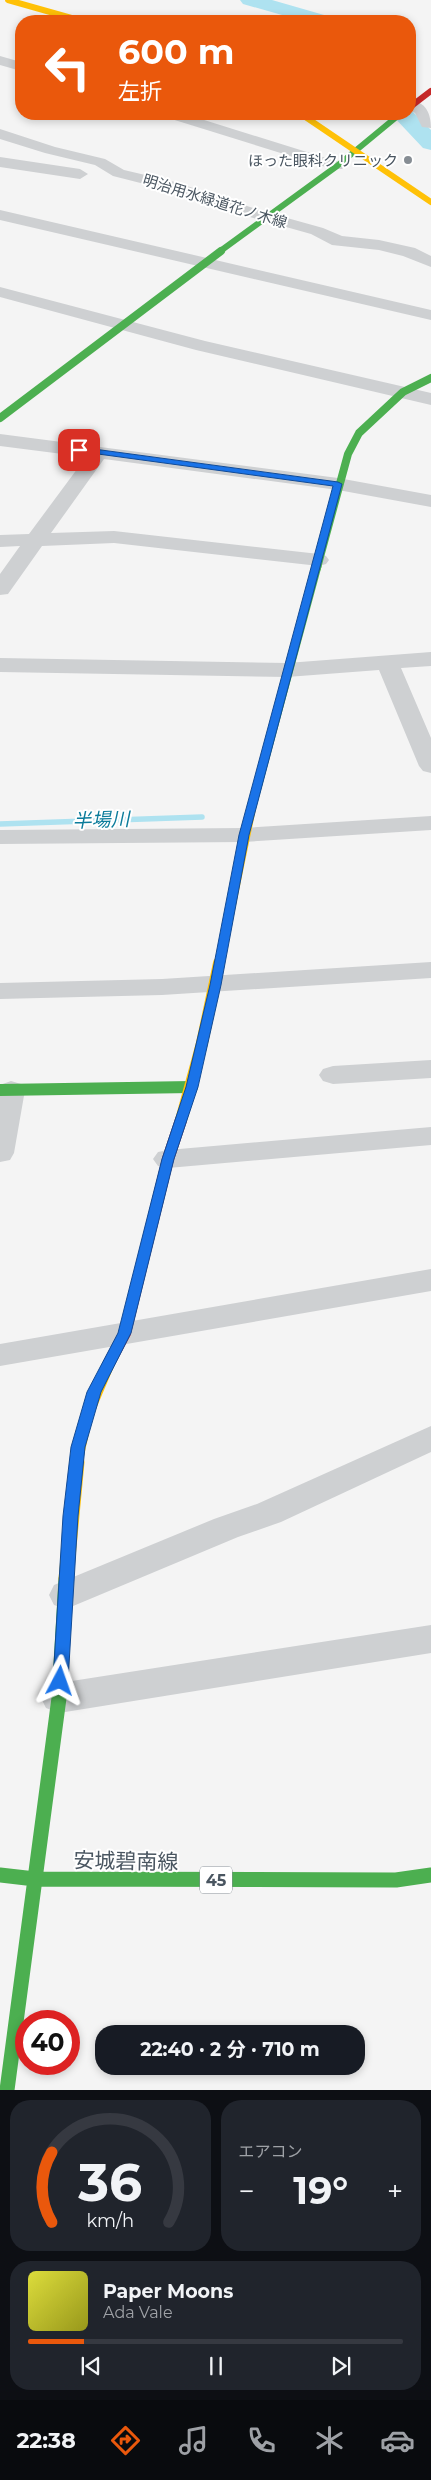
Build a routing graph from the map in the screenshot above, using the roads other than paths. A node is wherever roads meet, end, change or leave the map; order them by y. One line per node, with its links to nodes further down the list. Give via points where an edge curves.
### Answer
1 (8, 0): 2 (street)
2 (61, 15)
3 (0, 60): 4 (street)
4 (15, 64)
5 (431, 90): 6 (street)
6 (416, 101)
7 (416, 110): 12 (street, via 421,111 427,124)
8 (189, 120): 16 (street)
9 (309, 120): 14 (street)
10 (391, 120): 14 (street)
11 (0, 124): 19 (street)
12 (431, 124)
13 (0, 134): 19 (street, 明治用水緑道花ノ木線, via 100,162 119,172 169,185)
14 (356, 151): 16 (street); 17 (street)
15 (0, 162): 19 (street, via 139,184)
16 (336, 166): 19 (street)
17 (431, 202)
18 (0, 215): 21 (street)
19 (264, 218): 20 (street); 21 (street); 22 (street, 明治用水緑道花ノ木線, via 317,231 338,241 409,252); 23 (street)
20 (431, 253)
21 (206, 262): 25 (street); 26 (street)
22 (431, 262)
23 (431, 267)
24 (0, 292): 26 (street)
25 (431, 315)
26 (124, 326): 28 (street); 30 (street)
27 (431, 378): 28 (street)
28 (403, 392): 29 (street); 33 (street, via 359,433)
29 (431, 399)
30 (0, 418)
31 (0, 440): 32 (street)
32 (99, 452): 33 (street); 35 (street)
33 (338, 484): 34 (street); 37 (street)
34 (431, 501)
35 (34, 540): 36 (street); 37 (street, via 114,537); 38 (street)
36 (0, 542)
37 (319, 560): 42 (street)
38 (0, 589)
39 (431, 660): 40 (street)
40 (387, 662): 42 (street); 43 (street)
41 (0, 665): 42 (street)
42 (287, 670): 45 (street)
43 (431, 766)
44 (431, 823): 45 (street)
45 (244, 835): 46 (street); 48 (street)
46 (0, 837)
47 (431, 970): 48 (street)
48 (215, 985): 49 (street); 52 (street)
49 (0, 991)
50 (431, 1069): 51 (street)
51 (334, 1075)
52 (192, 1087): 53 (street); 56 (street)
53 (6, 1090): 55 (street)
54 (431, 1136): 56 (street)
55 (0, 1153)
56 (168, 1159): 58 (street)
57 (431, 1280): 58 (street)
58 (125, 1333): 59 (street); 61 (street, via 94,1392 78,1447)
59 (0, 1355)
60 (431, 1438): 61 (street, via 269,1513)
61 (66, 1595): 63 (street)
62 (431, 1639): 63 (street)
63 (59, 1698): 66 (street)
64 (0, 1875): 66 (street, 安城碧南線 / 45)
65 (431, 1875): 66 (street, 安城碧南線 / 45, via 396,1880 303,1881)
66 (35, 1878): 67 (street)
67 (7, 2090)

